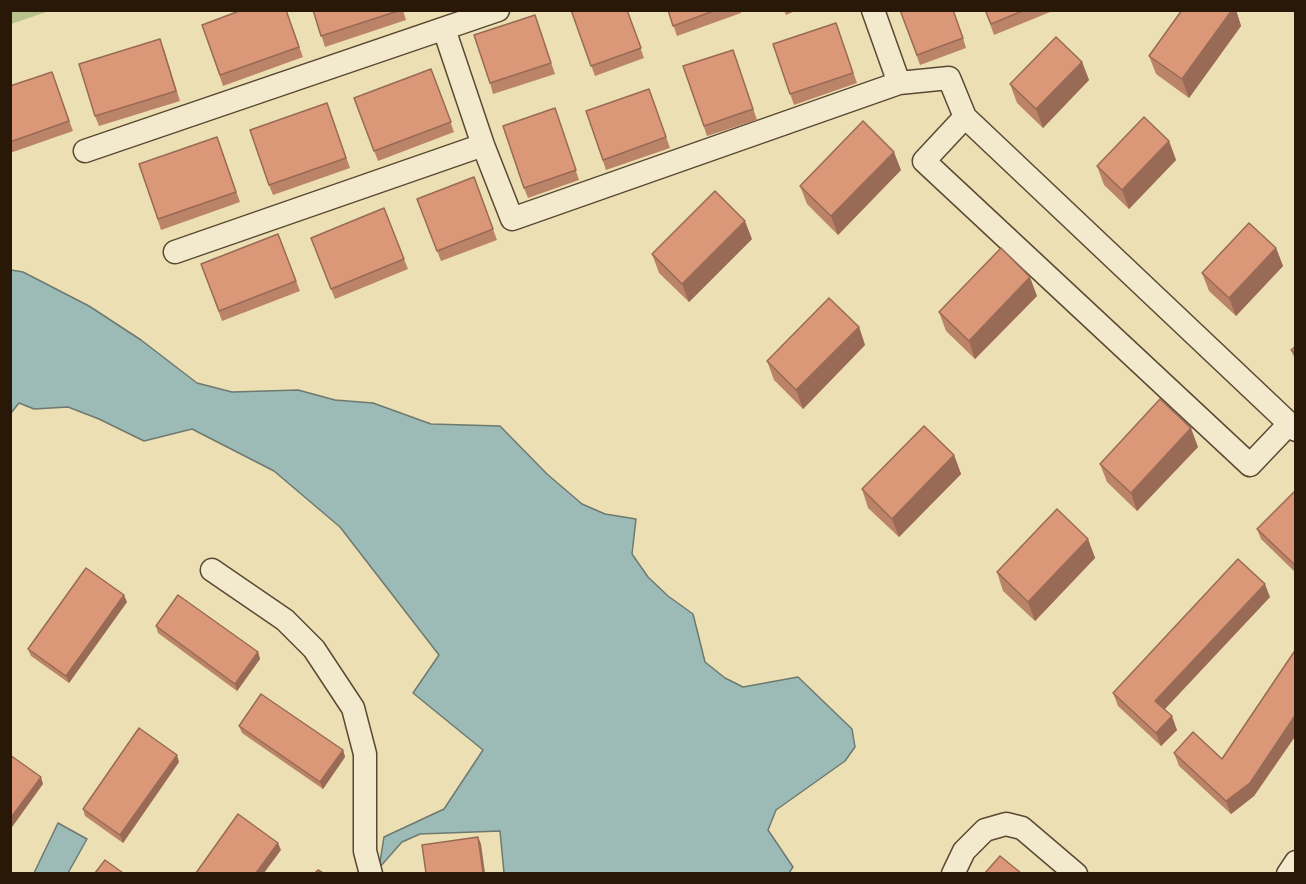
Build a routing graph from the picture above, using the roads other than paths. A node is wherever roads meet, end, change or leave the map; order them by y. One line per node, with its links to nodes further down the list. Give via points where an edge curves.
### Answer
1 (498, 10): 3 (street)
2 (873, 10): 4 (street)
3 (444, 29): 6 (street); 7 (street)
4 (899, 83): 5 (street, via 949,78); 6 (street, via 512,219)
5 (965, 117): 9 (street); 9 (street, via 924,161 1250,465)
6 (483, 145): 8 (street)
7 (85, 151)
8 (175, 252)
9 (1292, 427)
10 (212, 570): 11 (street, via 285,620 314,649 353,708 365,754 365,851)
11 (371, 873)
12 (953, 873): 13 (street, via 964,851 985,830 1006,824 1022,828)
13 (1076, 873)

